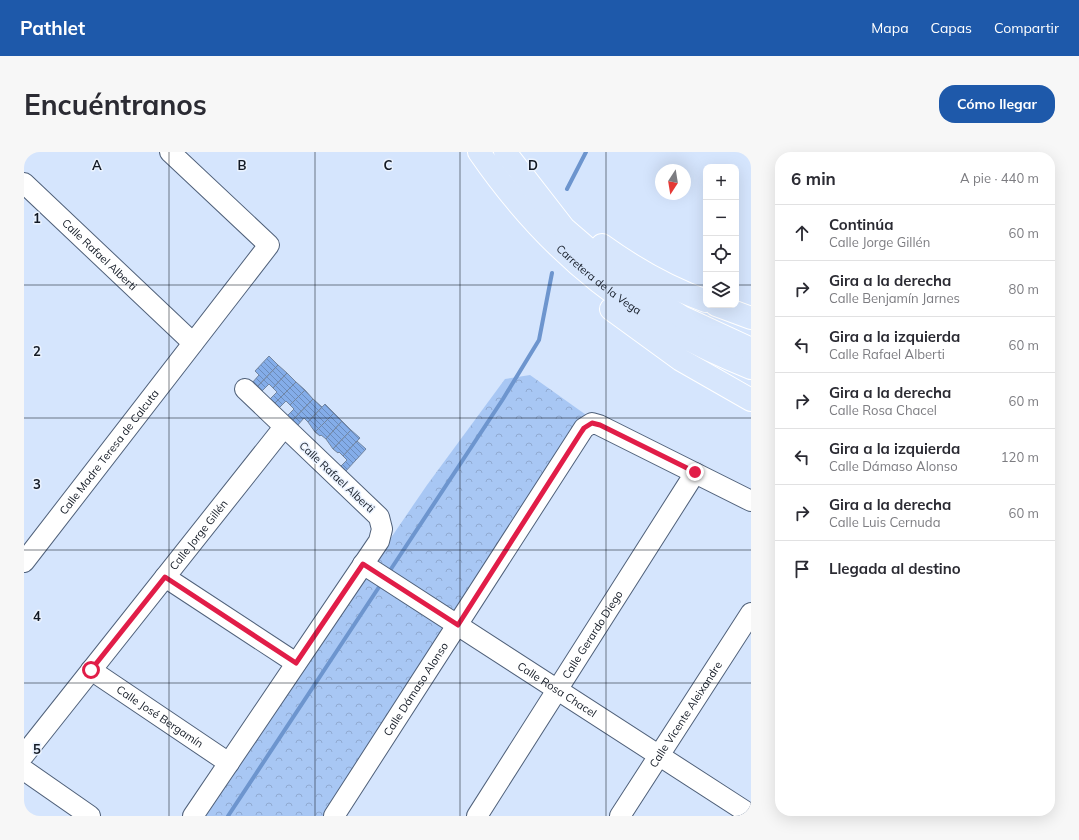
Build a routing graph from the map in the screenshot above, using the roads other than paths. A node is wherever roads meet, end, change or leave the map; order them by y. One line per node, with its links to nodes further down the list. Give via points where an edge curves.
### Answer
1 (170, 152): 10 (street, Calle Madre Teresa de Calcuta, via 269,245)
2 (479, 152): 4 (main road, Carretera de la Vega)
3 (505, 152): 6 (main road, Carretera de la Vega)
4 (495, 176): 12 (main road, Carretera de la Vega, via 548,238 604,286 657,324 688,341); 14 (main road, via 520,223 562,268 612,310 661,346)
5 (24, 183): 10 (street, Calle Rafael Alberti)
6 (537, 194): 7 (main road, via 625,261 658,280); 11 (main road, Carretera de la Vega, via 564,228 623,279 682,317)
7 (703, 300)
8 (724, 308): 9 (main road)
9 (751, 318)
10 (194, 343): 18 (street, Calle Madre Teresa de Calcuta)
11 (751, 349)
12 (751, 368)
13 (245, 389): 15 (street, Calle Rafael Alberti)
14 (751, 400)
15 (284, 427): 19 (street, Calle Rafael Alberti, via 379,517 382,529 379,541); 20 (street, Calle Jorge Gillén)
16 (695, 472): 17 (street); 22 (street, Calle Dámaso Alonso, via 600,425 592,423 584,428); 25 (street, Calle Gerardo Diego)
17 (751, 501)
18 (24, 562)
19 (363, 564): 22 (street, Calle Rosa Chacel); 23 (street, Calle Rafael Alberti)
20 (165, 577): 23 (street); 24 (street, Calle Jorge Gillén)
21 (751, 613): 27 (street, Calle Vicente Aleixandre)
22 (458, 625): 25 (street, Calle Rosa Chacel); 33 (street, Calle Dámaso Alonso)
23 (296, 663): 28 (street, Calle Rafael Alberti)
24 (91, 670): 26 (street, Calle Jorge Gillén); 28 (street, Calle José Bergamín)
25 (558, 690): 27 (street, Calle Rosa Chacel); 34 (street, Calle Gerardo Diego)
26 (24, 755)
27 (660, 755): 30 (street, Calle Rosa Chacel); 35 (street, Calle Vicente Aleixandre)
28 (229, 763): 32 (street, Calle Rafael Alberti)
29 (24, 770): 31 (street)
30 (751, 815)
31 (90, 816)
32 (193, 816)
33 (334, 816)
34 (477, 816)
35 (620, 816)

